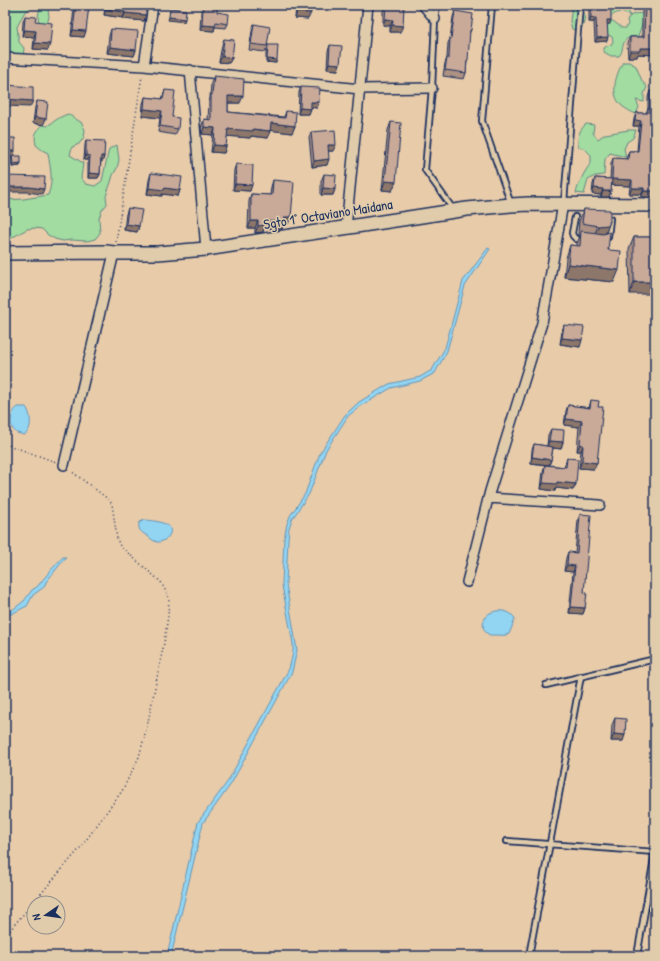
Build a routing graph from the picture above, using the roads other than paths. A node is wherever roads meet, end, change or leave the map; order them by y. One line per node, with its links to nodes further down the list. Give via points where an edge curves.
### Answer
1 (153, 5): 9 (street)
2 (368, 5): 12 (street)
3 (423, 5): 7 (street)
4 (437, 5): 7 (lane)
5 (492, 5): 13 (lane, via 482,121)
6 (580, 5): 16 (lane)
7 (435, 19): 11 (lane)
8 (5, 58): 9 (street)
9 (144, 66): 10 (street)
10 (190, 70): 12 (street); 24 (street)
11 (432, 88): 12 (street); 17 (lane, via 426,170)
12 (360, 89): 21 (street)
13 (511, 205): 16 (main road, Sgto 1° Octaviano Maidana); 17 (main road, Sgto 1° Octaviano Maidana)
14 (613, 205): 15 (main road, Sgto 1° Octaviano Maidana); 16 (main road, Sgto 1° Octaviano Maidana); 20 (lane)
15 (655, 205)
16 (572, 208): 18 (lane); 22 (lane, via 573,236); 28 (street, via 542,323)
17 (454, 211): 21 (main road, Sgto 1° Octaviano Maidana)
18 (582, 217)
19 (603, 218): 20 (lane)
20 (610, 219): 23 (lane, via 608,238)
21 (346, 228): 24 (main road, Sgto 1° Octaviano Maidana)
22 (588, 241)
23 (605, 241)
24 (206, 249): 26 (main road, Sgto 1° Octaviano Maidana)
25 (5, 253): 26 (main road, Sgto 1° Octaviano Maidana)
26 (114, 253): 27 (street)
27 (64, 465)
28 (488, 498): 29 (street); 30 (street)
29 (600, 505)
30 (466, 582)
31 (655, 659): 32 (lane)
32 (581, 676): 33 (lane); 35 (lane)
33 (546, 684)
34 (507, 841): 35 (lane)
35 (550, 844): 36 (lane); 37 (lane)
36 (655, 853): 38 (lane)
37 (529, 956)
38 (637, 956)

